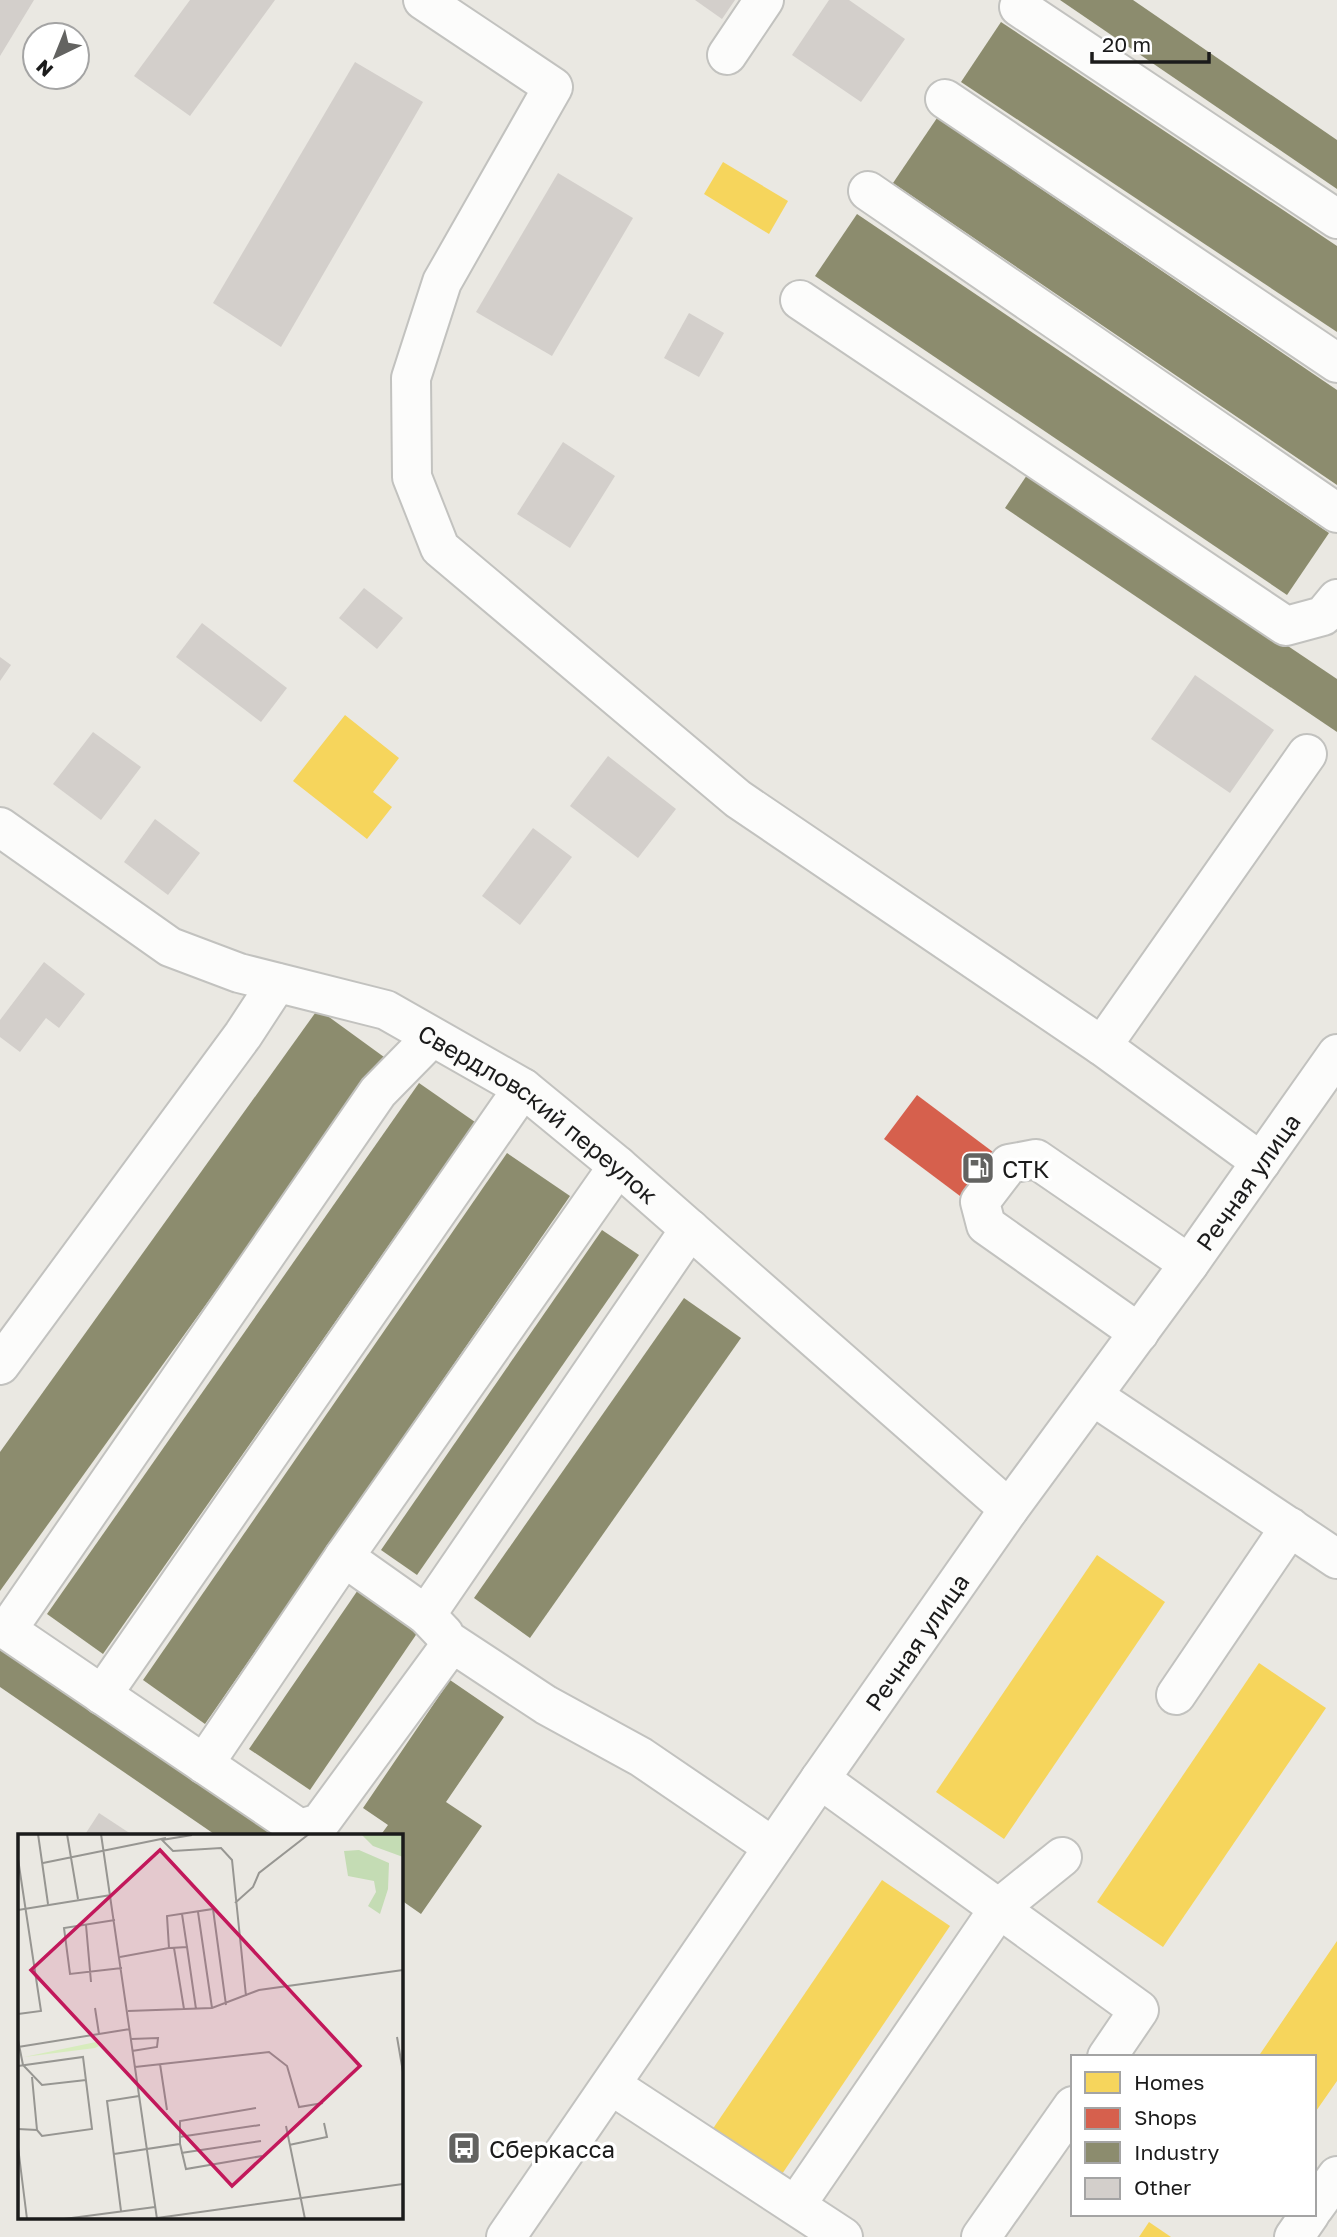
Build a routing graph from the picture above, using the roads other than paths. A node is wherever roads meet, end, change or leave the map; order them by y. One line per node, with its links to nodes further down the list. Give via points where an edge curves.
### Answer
1 (423, 0): 16 (street, via 553,86 442,282 411,378 412,477 440,548 738,799)
2 (764, 0): 4 (street)
3 (1019, 7): 7 (street)
4 (727, 55)
5 (945, 99): 9 (street)
6 (868, 191): 10 (street)
7 (1337, 219)
8 (800, 300): 11 (street, via 1286,626 1324,616)
9 (1337, 363)
10 (1337, 513)
11 (1337, 599)
12 (1307, 754): 16 (street)
13 (0, 827): 14 (street, Свердловский переулок, via 170,947)
14 (277, 983): 15 (street, Свердловский переулок, via 386,1010); 24 (street)
15 (432, 1037): 18 (street, Свердловский переулок); 32 (street, via 378,1092 7,1630)
16 (1102, 1046): 19 (street)
17 (1337, 1054): 19 (street, Речная улица)
18 (523, 1088): 20 (street, Свердловский переулок); 32 (street)
19 (1261, 1162): 22 (street, Речная улица)
20 (618, 1166): 21 (street, Свердловский переулок); 28 (street)
21 (690, 1229): 26 (street, Свердловский переулок); 30 (street)
22 (1189, 1264): 23 (street, Речная улица); 23 (street, via 1036,1159 1009,1164 980,1202 986,1225)
23 (1139, 1333): 25 (street, Речная улица)
24 (0, 1365)
25 (1094, 1396): 26 (street, Речная улица); 27 (street)
26 (1010, 1509): 35 (street, Речная улица)
27 (1290, 1527): 29 (street); 33 (street)
28 (344, 1557): 30 (street); 34 (street)
29 (1337, 1559)
30 (426, 1615): 31 (street)
31 (452, 1643): 34 (street, via 320,1823 300,1829); 36 (street, via 546,1705 641,1758)
32 (102, 1695): 34 (street)
33 (1176, 1695)
34 (204, 1764)
35 (820, 1779): 36 (street, Речная улица); 38 (street)
36 (773, 1847): 40 (street, Речная улица)
37 (1062, 1857): 38 (street)
38 (1000, 1908): 39 (street, via 1139,2010); 43 (street)
39 (1108, 2055)
40 (611, 2085): 43 (street); 46 (street, Речная улица)
41 (1071, 2109): 48 (street)
42 (1337, 2176): 44 (street)
43 (796, 2205): 47 (street)
44 (1316, 2205)
45 (1309, 2216): 49 (street)
46 (506, 2237)
47 (844, 2237)
48 (981, 2237)
49 (1294, 2237)

